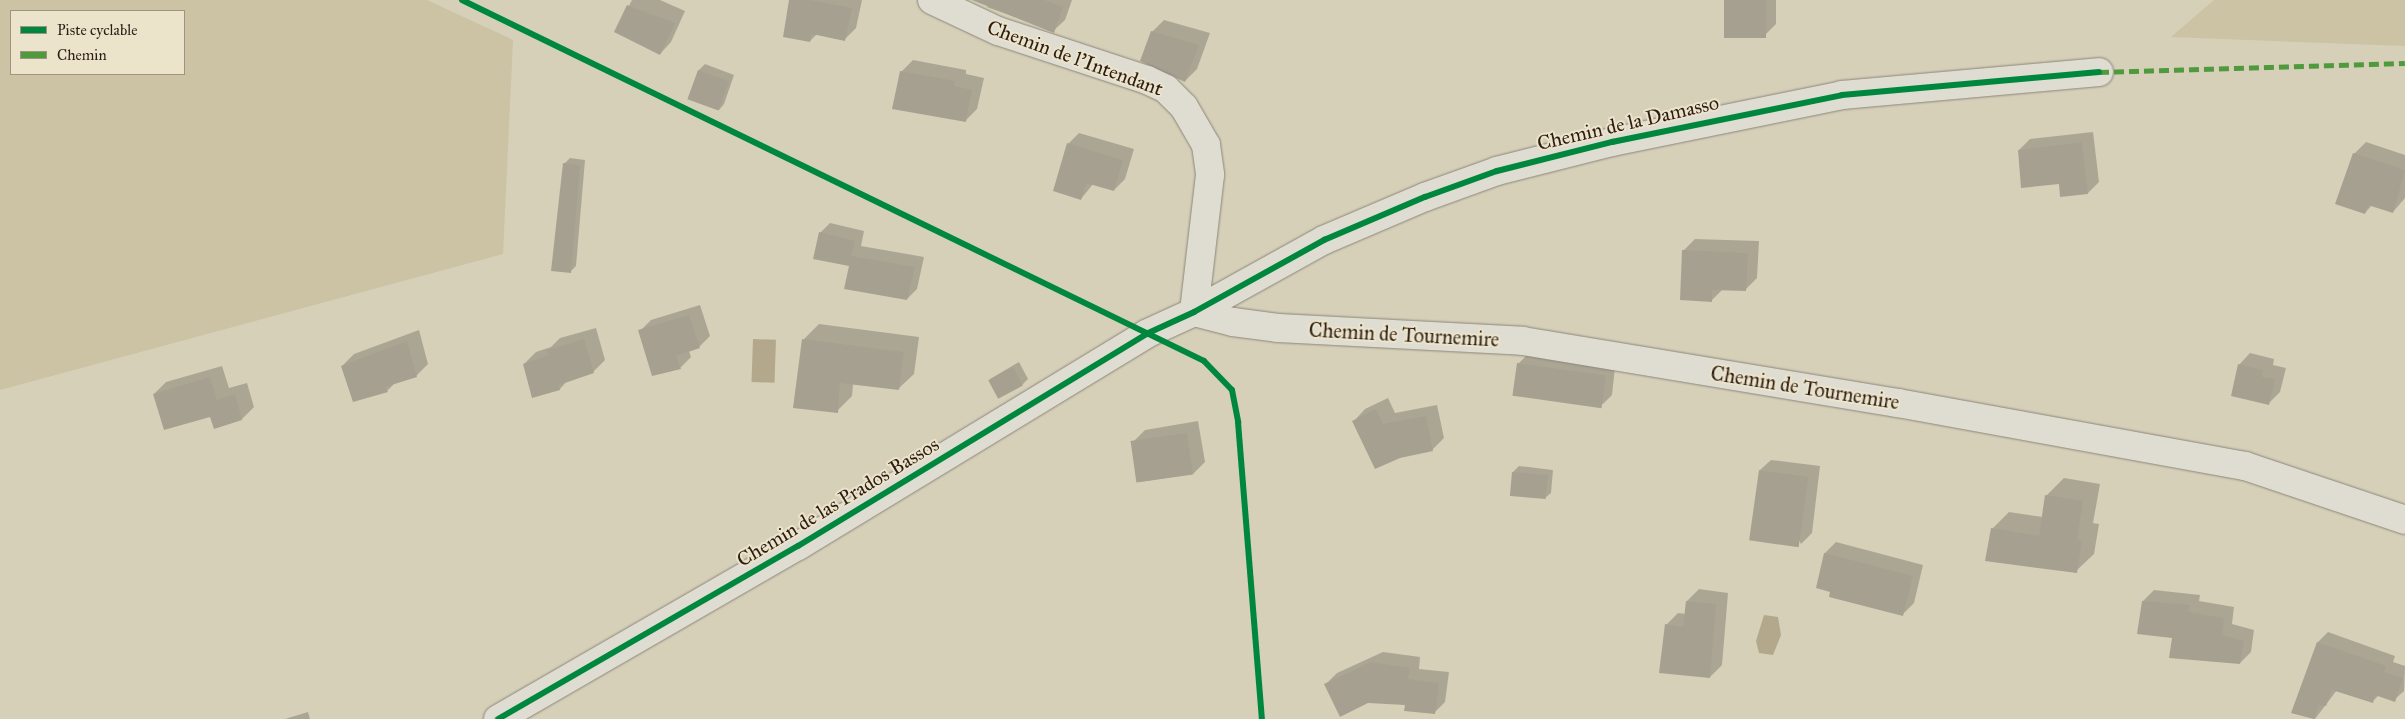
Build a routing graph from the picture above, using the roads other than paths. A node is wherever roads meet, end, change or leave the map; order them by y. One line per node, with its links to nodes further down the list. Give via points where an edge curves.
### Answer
1 (932, 0): 3 (street, Chemin de l'Intendant, via 998,31 1147,80 1166,89 1184,107 1206,145 1210,175)
2 (2099, 72): 3 (street, Chemin de la Damasso, via 1842,94 1612,142 1497,171 1324,240)
3 (1194, 312): 4 (street, Chemin de Tournemire, via 1233,322 1278,328 1523,341 1888,402 2245,466); 5 (street, Chemin de las Prados Bassos, via 1146,334 806,541)
4 (2405, 520)
5 (498, 719)

